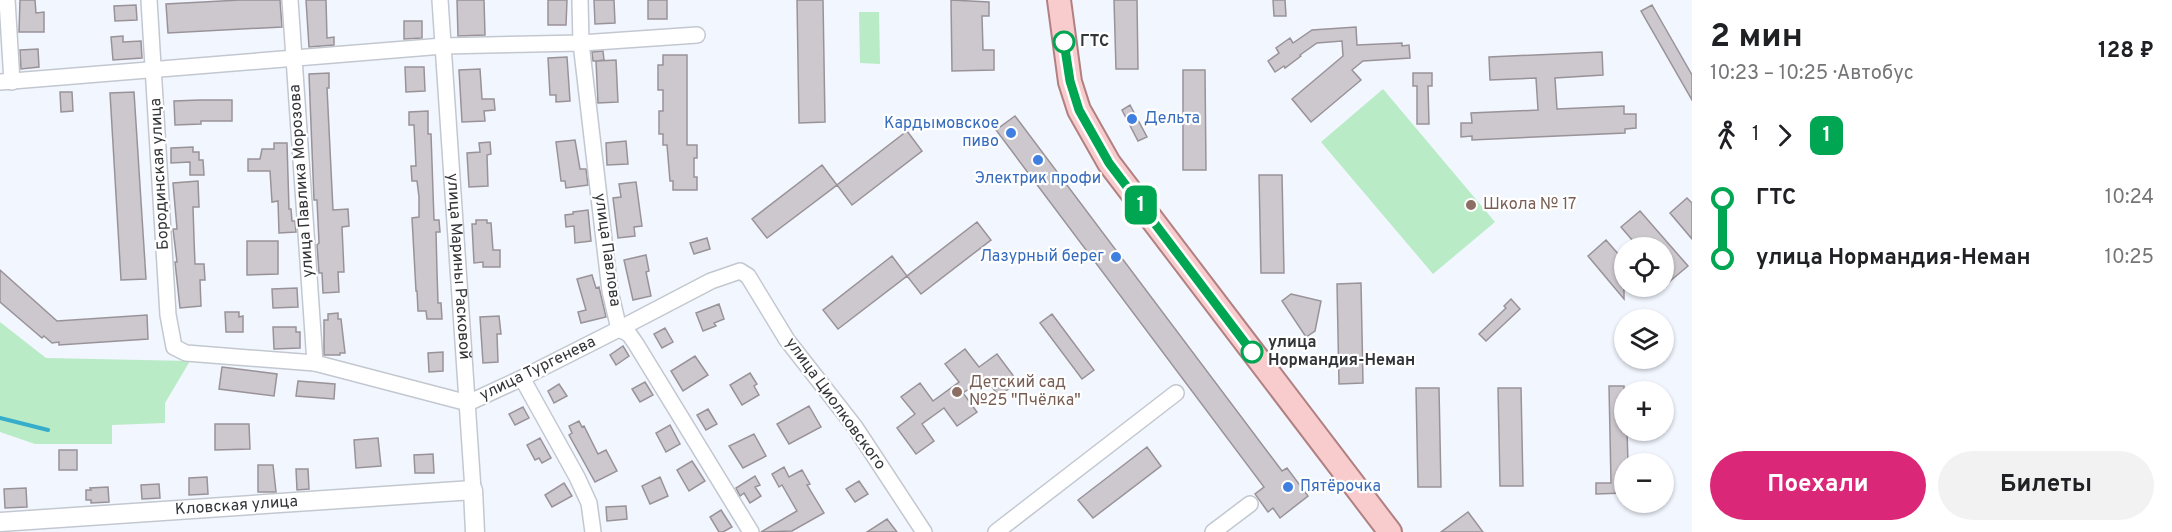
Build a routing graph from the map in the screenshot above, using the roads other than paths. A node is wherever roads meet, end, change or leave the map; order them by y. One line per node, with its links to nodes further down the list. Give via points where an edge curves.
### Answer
1 (7, 0): 12 (street)
2 (149, 0): 11 (street, Бородинская улица)
3 (290, 0): 10 (street, улица Павлика Морозова)
4 (440, 0): 9 (street, улица Марины Расковой)
5 (580, 0): 8 (street, улица Павлова)
6 (1059, 0): 29 (main road, via 1070,81 1079,110 1109,163)
7 (697, 35): 8 (street)
8 (581, 43): 9 (street); 14 (street, улица Павлова, via 610,291)
9 (443, 46): 10 (street); 19 (street, улица Марины Расковой)
10 (294, 59): 11 (street); 16 (street, улица Павлика Морозова)
11 (154, 69): 12 (street); 15 (street, Бородинская улица, via 168,315)
12 (6, 82)
13 (748, 276): 14 (street, улица Тургенева, via 741,271 721,276); 26 (street, улица Циолковского, via 787,340 855,427)
14 (619, 329): 17 (street, улица Тургенева); 25 (street, улица Павлова, via 636,344)
15 (174, 347): 16 (street, улица Тургенева, via 186,353)
16 (315, 363): 19 (street, улица Тургенева)
17 (522, 378): 19 (street, улица Тургенева); 24 (street, via 589,503)
18 (1176, 393): 27 (street)
19 (468, 403): 20 (street, улица Марины Расковой)
20 (473, 490): 22 (street, Кловская улица); 23 (street, улица Марины Расковой)
21 (1250, 504): 28 (street)
22 (0, 522)
23 (475, 532)
24 (593, 532)
25 (751, 532)
26 (924, 532)
27 (996, 532)
28 (1213, 532)
29 (1390, 532)

